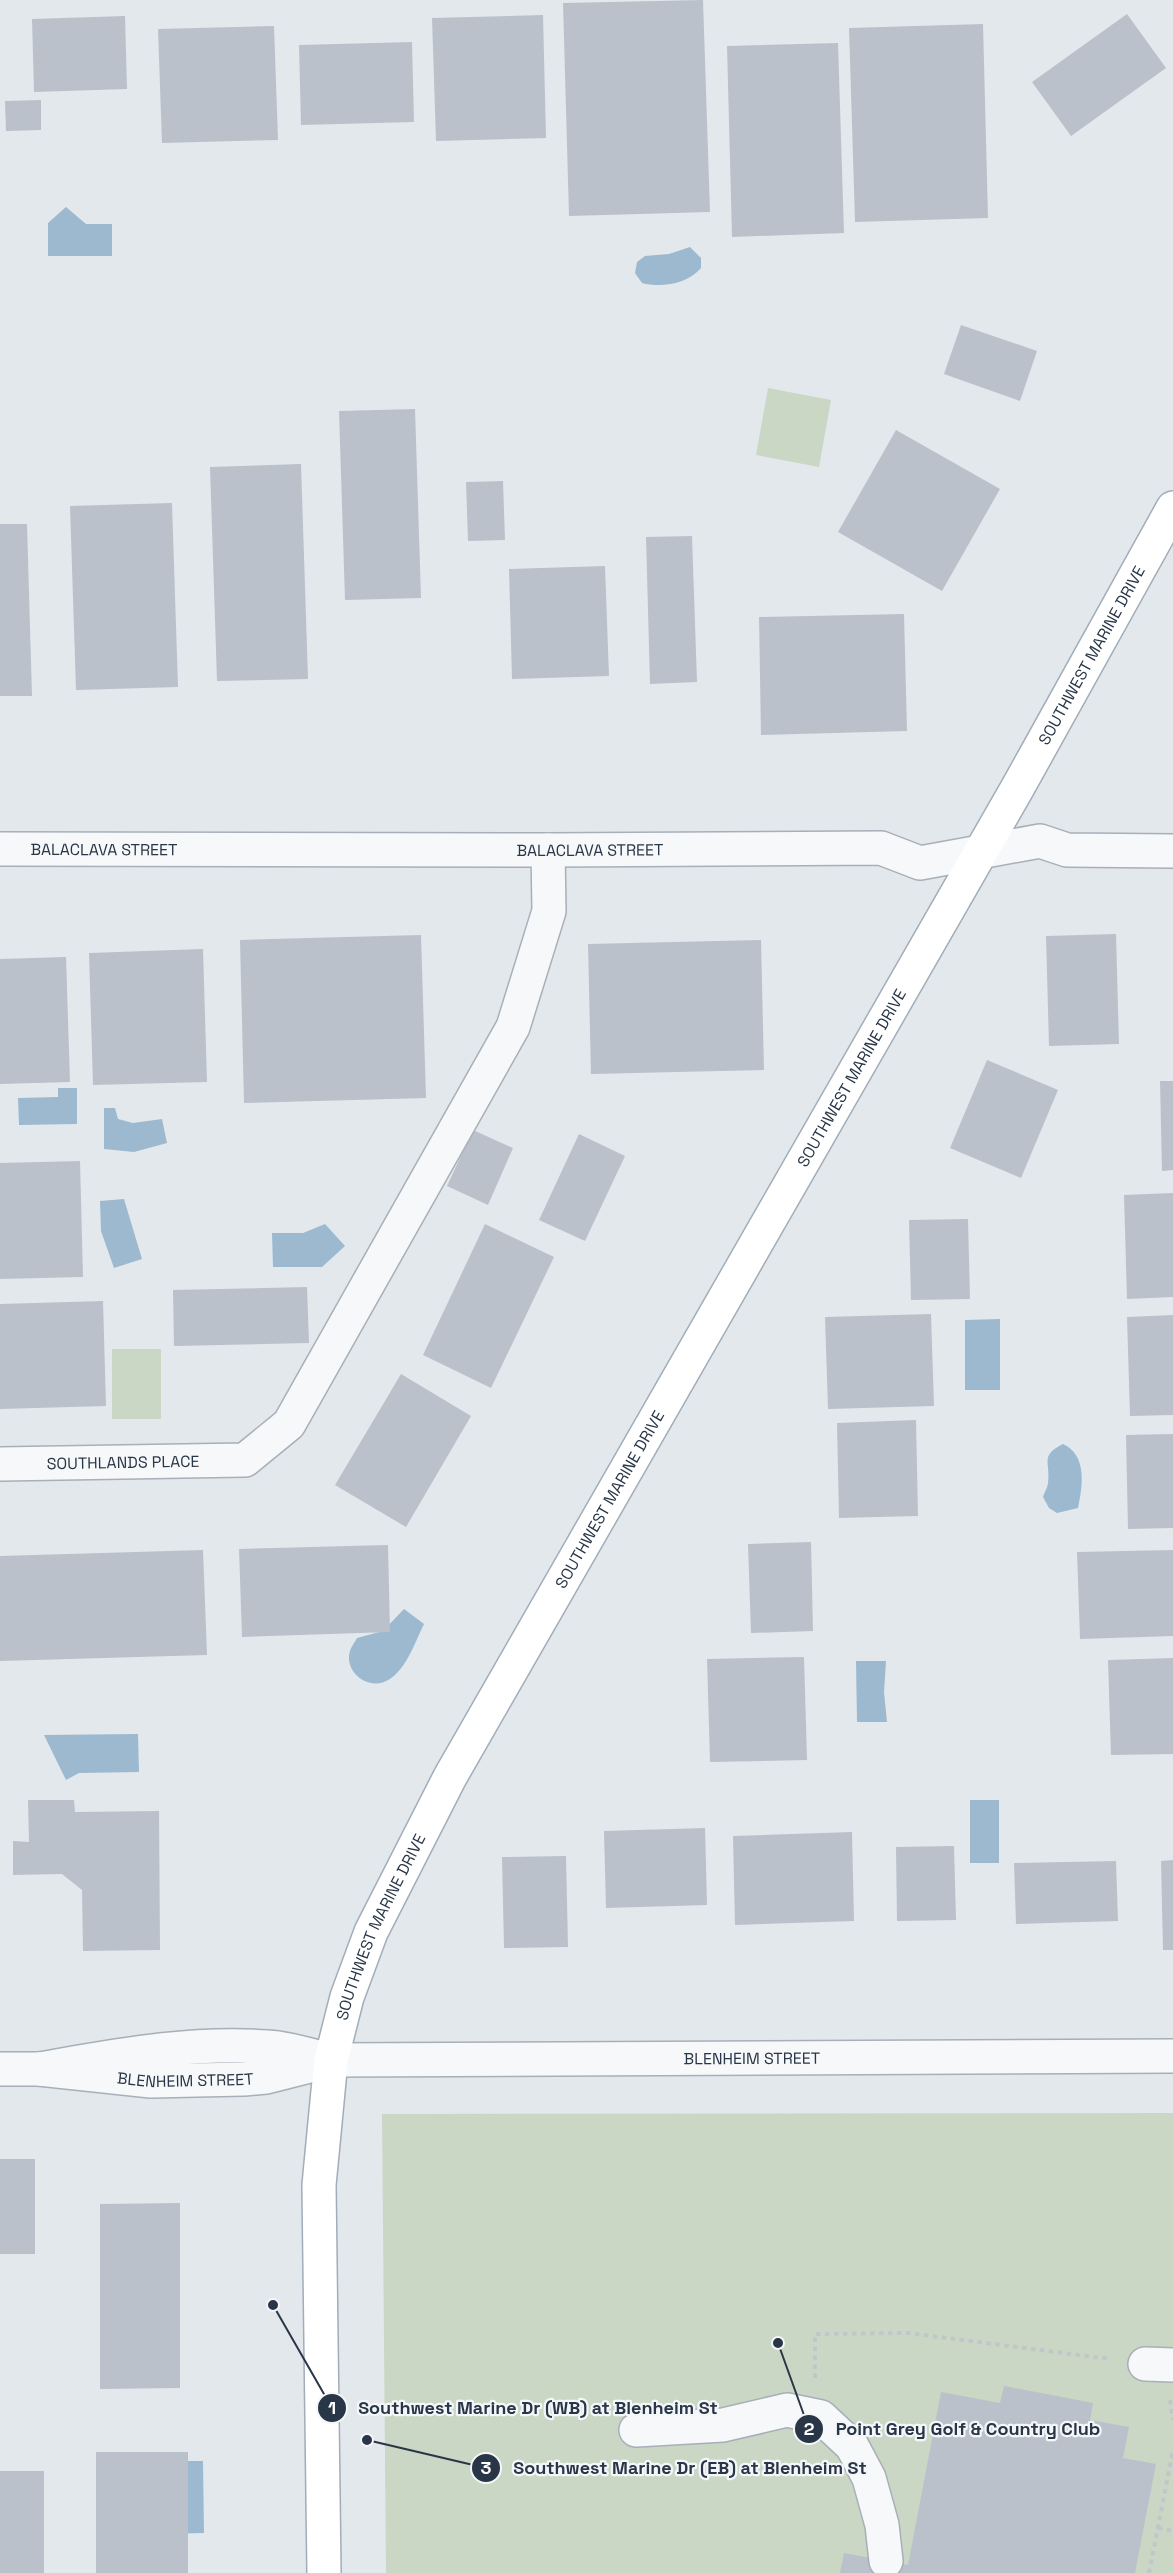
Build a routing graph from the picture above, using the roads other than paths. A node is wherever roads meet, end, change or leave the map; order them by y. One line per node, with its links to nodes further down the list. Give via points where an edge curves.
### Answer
1 (1173, 508): 5 (main road, SOUTHWEST MARINE DRIVE)
2 (0, 849): 3 (street, BALACLAVA STREET)
3 (548, 850): 5 (street, BALACLAVA STREET, via 881,848 920,862); 6 (street, SOUTHLANDS PLACE, via 549,911 513,1027 289,1424 245,1460)
4 (1173, 851): 5 (street, BALACLAVA STREET, via 1067,850 1040,841)
5 (979, 853): 8 (main road, SOUTHWEST MARINE DRIVE, via 450,1777 371,1932 347,1997)
6 (0, 1464)
7 (1173, 2056): 8 (street, BLENHEIM STREET)
8 (331, 2060): 9 (street, BLENHEIM STREET, via 269,2047 213,2047 137,2052 39,2069); 12 (main road, SOUTHWEST MARINE DRIVE, via 319,2186)
9 (0, 2069)
10 (636, 2430): 11 (street, via 723,2425 787,2410 821,2417 852,2446 869,2478 882,2524)
11 (886, 2561)
12 (324, 2573)

